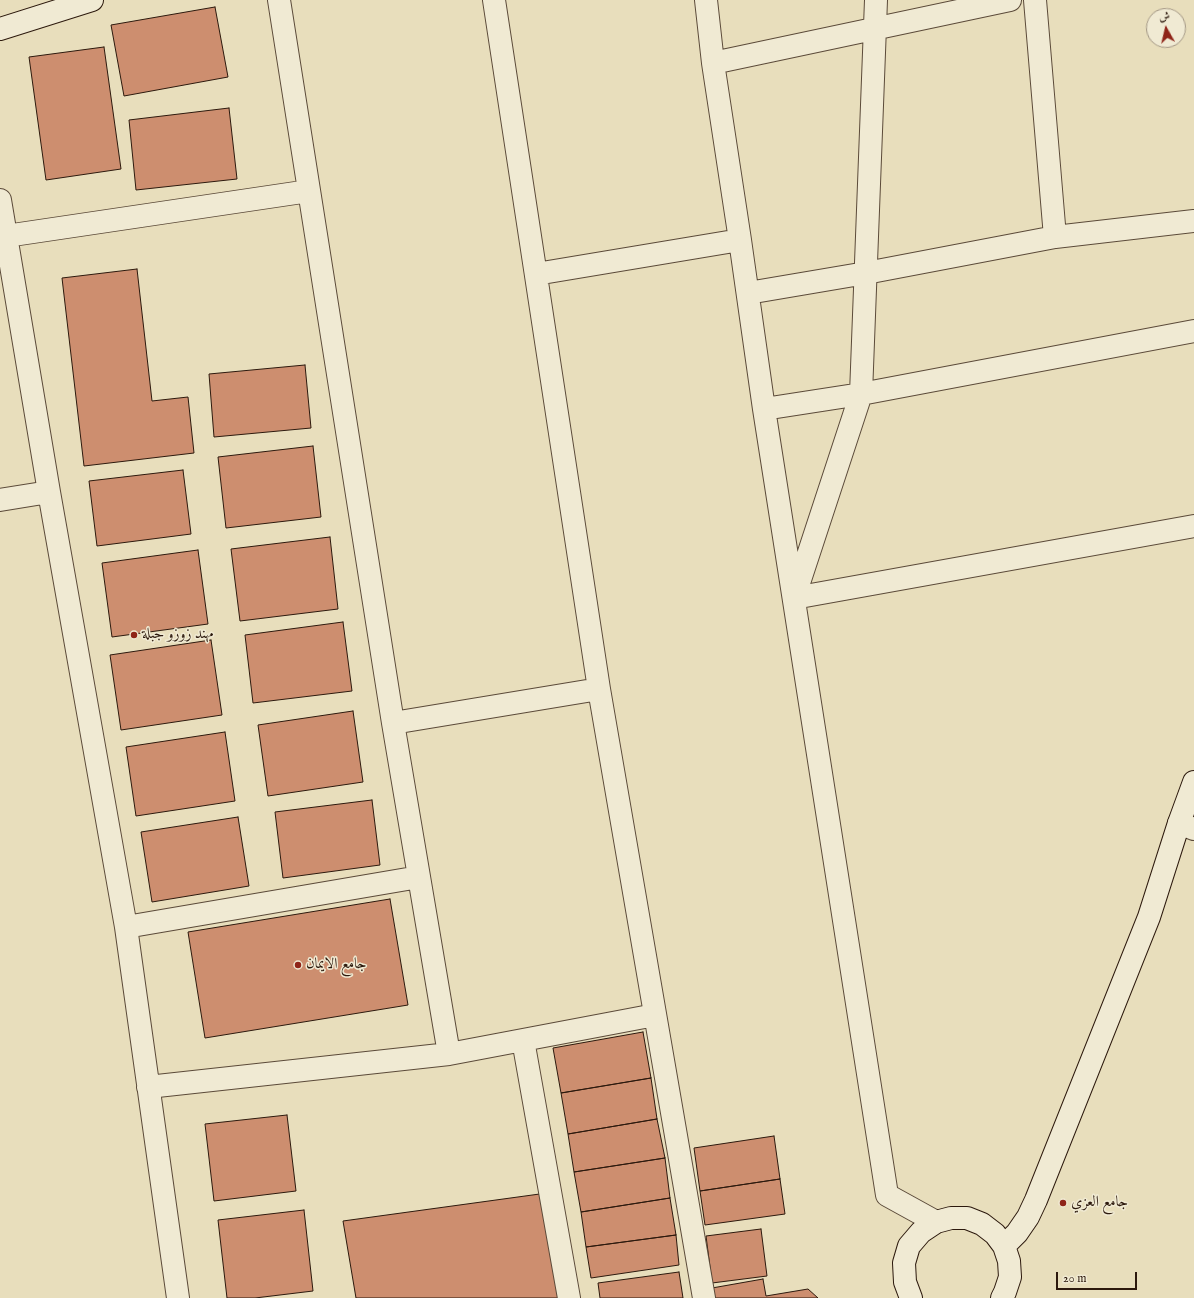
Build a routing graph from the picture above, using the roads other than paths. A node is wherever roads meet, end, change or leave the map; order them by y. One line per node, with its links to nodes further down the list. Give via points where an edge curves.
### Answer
1 (92, 0): 8 (street)
2 (279, 0): 11 (street)
3 (494, 0): 18 (street)
4 (706, 0): 10 (street)
5 (876, 0): 9 (street)
6 (1010, 0): 9 (street)
7 (1035, 0): 15 (street)
8 (0, 29)
9 (876, 29): 10 (street); 17 (street)
10 (713, 63): 16 (street)
11 (309, 191): 14 (street); 28 (street)
12 (0, 200): 14 (street)
13 (1194, 221): 15 (street)
14 (6, 236): 23 (street)
15 (1055, 237): 17 (street)
16 (740, 240): 18 (street); 19 (street)
17 (866, 273): 19 (street); 21 (street)
18 (536, 274): 27 (street)
19 (748, 293): 22 (street)
20 (1194, 331): 21 (street)
21 (861, 394): 22 (street); 26 (street)
22 (764, 409): 26 (street)
23 (49, 492): 24 (street); 32 (street)
24 (0, 500)
25 (1194, 526): 26 (street)
26 (794, 598): 37 (street, via 887,1194)
27 (599, 689): 28 (street); 33 (street)
28 (393, 723): 31 (street)
29 (1194, 782): 30 (street)
30 (1187, 826): 38 (street, via 1036,1200 1021,1228)
31 (419, 877): 32 (street); 35 (street)
32 (126, 927): 36 (street)
33 (655, 1015): 34 (street); 41 (street)
34 (523, 1040): 35 (street); 40 (street)
35 (449, 1054): 36 (street)
36 (148, 1087): 39 (street)
37 (936, 1222): 38 (street, via 951,1218 967,1218 982,1224 995,1234); 42 (street, via 921,1232 909,1246 904,1264 905,1282)
38 (1004, 1246): 43 (street, via 1009,1261 1010,1277)
39 (178, 1298)
40 (569, 1298)
41 (704, 1298)
42 (911, 1298)
43 (1002, 1298)

